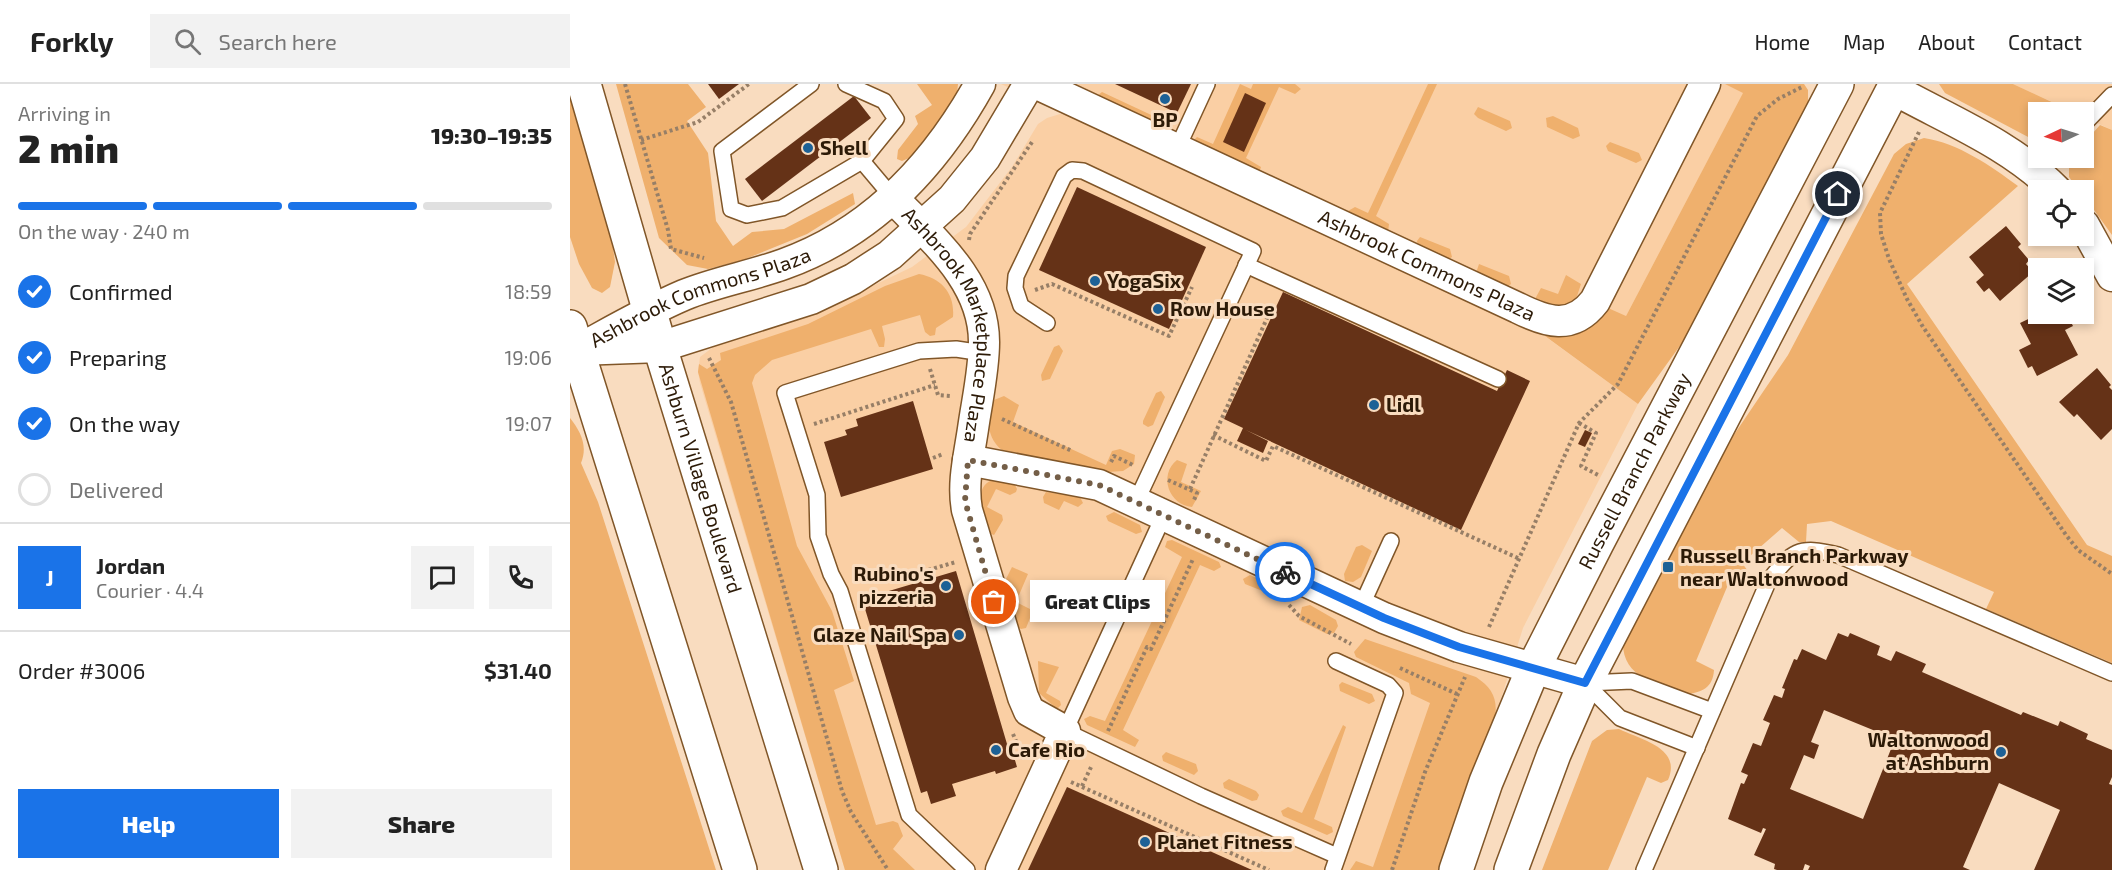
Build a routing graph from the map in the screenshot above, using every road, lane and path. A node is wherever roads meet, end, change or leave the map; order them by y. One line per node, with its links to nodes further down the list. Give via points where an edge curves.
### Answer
1 (584, 84): 32 (main road, Ashburn Village Boulevard)
2 (625, 84): 17 (path)
3 (748, 84): 17 (path, via 698,122)
4 (811, 84): 20 (lane, via 722,152 731,209 747,215 782,208)
5 (846, 84): 20 (lane, via 884,101 896,119)
6 (980, 84): 22 (street, Ashbrook Commons Plaza, via 942,145)
7 (1029, 84): 23 (street, Ashbrook Commons Plaza, via 979,166)
8 (1037, 84): 19 (street, Ashbrook Commons Plaza)
9 (1706, 84): 19 (street, Ashbrook Commons Plaza, via 1595,301 1572,320 1555,323)
10 (1803, 84): 40 (path, via 1757,116 1618,384)
11 (1837, 84): 45 (main road, Russell Branch Parkway)
12 (1201, 86): 19 (lane)
13 (1891, 86): 15 (street); 57 (main road)
14 (2112, 95): 16 (lane)
15 (1930, 110): 21 (street); 51 (path, via 1880,213 1881,234 1889,259 1923,327 2066,535)
16 (2094, 114)
17 (641, 140): 27 (path, via 671,249)
18 (1032, 142): 25 (path, via 970,234)
19 (1177, 149)
20 (862, 161): 22 (lane)
21 (2048, 173)
22 (894, 199): 23 (street, Ashbrook Marketplace Plaza); 32 (street, Ashbrook Commons Plaza, via 856,229 786,263 687,294)
23 (922, 228): 35 (street, Ashbrook Commons Plaza, via 862,273 811,299); 37 (street, Ashbrook Marketplace Plaza, via 950,257 972,291 981,314)
24 (2094, 243): 28 (street)
25 (969, 244)
26 (1250, 258): 30 (lane, via 1083,171 1072,170 1064,176 1016,276); 38 (lane); 46 (lane)
27 (709, 259)
28 (2112, 276)
29 (1192, 287): 30 (path, via 1170,336 1052,284)
30 (1017, 296): 33 (lane, via 1021,306)
31 (1273, 305): 42 (path)
32 (649, 311): 34 (street, Ashbrook Commons Plaza); 35 (main road, Ashburn Village Boulevard)
33 (1047, 323)
34 (574, 339): 35 (street, Ashbrook Commons Plaza); 64 (main road)
35 (660, 347): 65 (main road, Ashburn Village Boulevard)
36 (706, 352): 66 (path, via 731,402 842,791)
37 (983, 353): 41 (lane, via 956,349 919,351 785,393); 43 (street, Ashbrook Marketplace Plaza)
38 (1498, 379)
39 (935, 385): 41 (path)
40 (1579, 423): 45 (path, via 1596,433 1581,466); 50 (path)
41 (796, 430): 67 (lane, via 817,495 818,536 840,591 909,815)
42 (1213, 435): 44 (path); 50 (path, via 1266,461 1273,446)
43 (968, 460): 46 (street, Ashbrook Marketplace Plaza, via 1099,485); 59 (street, Ashbrook Marketplace Plaza, via 967,510 1023,697 1029,711)
44 (1190, 489)
45 (1625, 490): 55 (main road, Russell Branch Parkway)
46 (1136, 502): 47 (street, Ashbrook Marketplace Plaza)
47 (1164, 515): 52 (street, Ashbrook Marketplace Plaza); 59 (lane)
48 (1391, 541): 52 (lane)
49 (1195, 556): 60 (path, via 1151,649 1147,647)
50 (1520, 559): 53 (path)
51 (2112, 574)
52 (1361, 607): 53 (street, Ashbrook Marketplace Plaza)
53 (1477, 653): 55 (street, Ashbrook Marketplace Plaza); 69 (path, via 1425,772)
54 (1336, 661): 63 (lane, via 1388,685 1395,693)
55 (1533, 669): 57 (street, Ashbrook Marketplace Plaza); 70 (main road, Russell Branch Parkway, via 1486,782)
56 (2112, 673): 58 (lane, via 1838,555 1812,548 1787,557 1768,582)
57 (1585, 683): 58 (lane, via 1632,681); 61 (lane, via 1620,718); 71 (main road)
58 (1712, 711): 61 (lane)
59 (1065, 731): 60 (lane); 68 (street)
60 (1101, 748): 62 (path); 63 (lane)
61 (1697, 748): 72 (lane)
62 (1082, 786)
63 (1335, 863)
64 (740, 870)
65 (820, 870)
66 (888, 870)
67 (967, 870)
68 (1001, 870)
69 (1392, 870)
70 (1456, 870)
71 (1511, 870)
72 (1644, 870)

